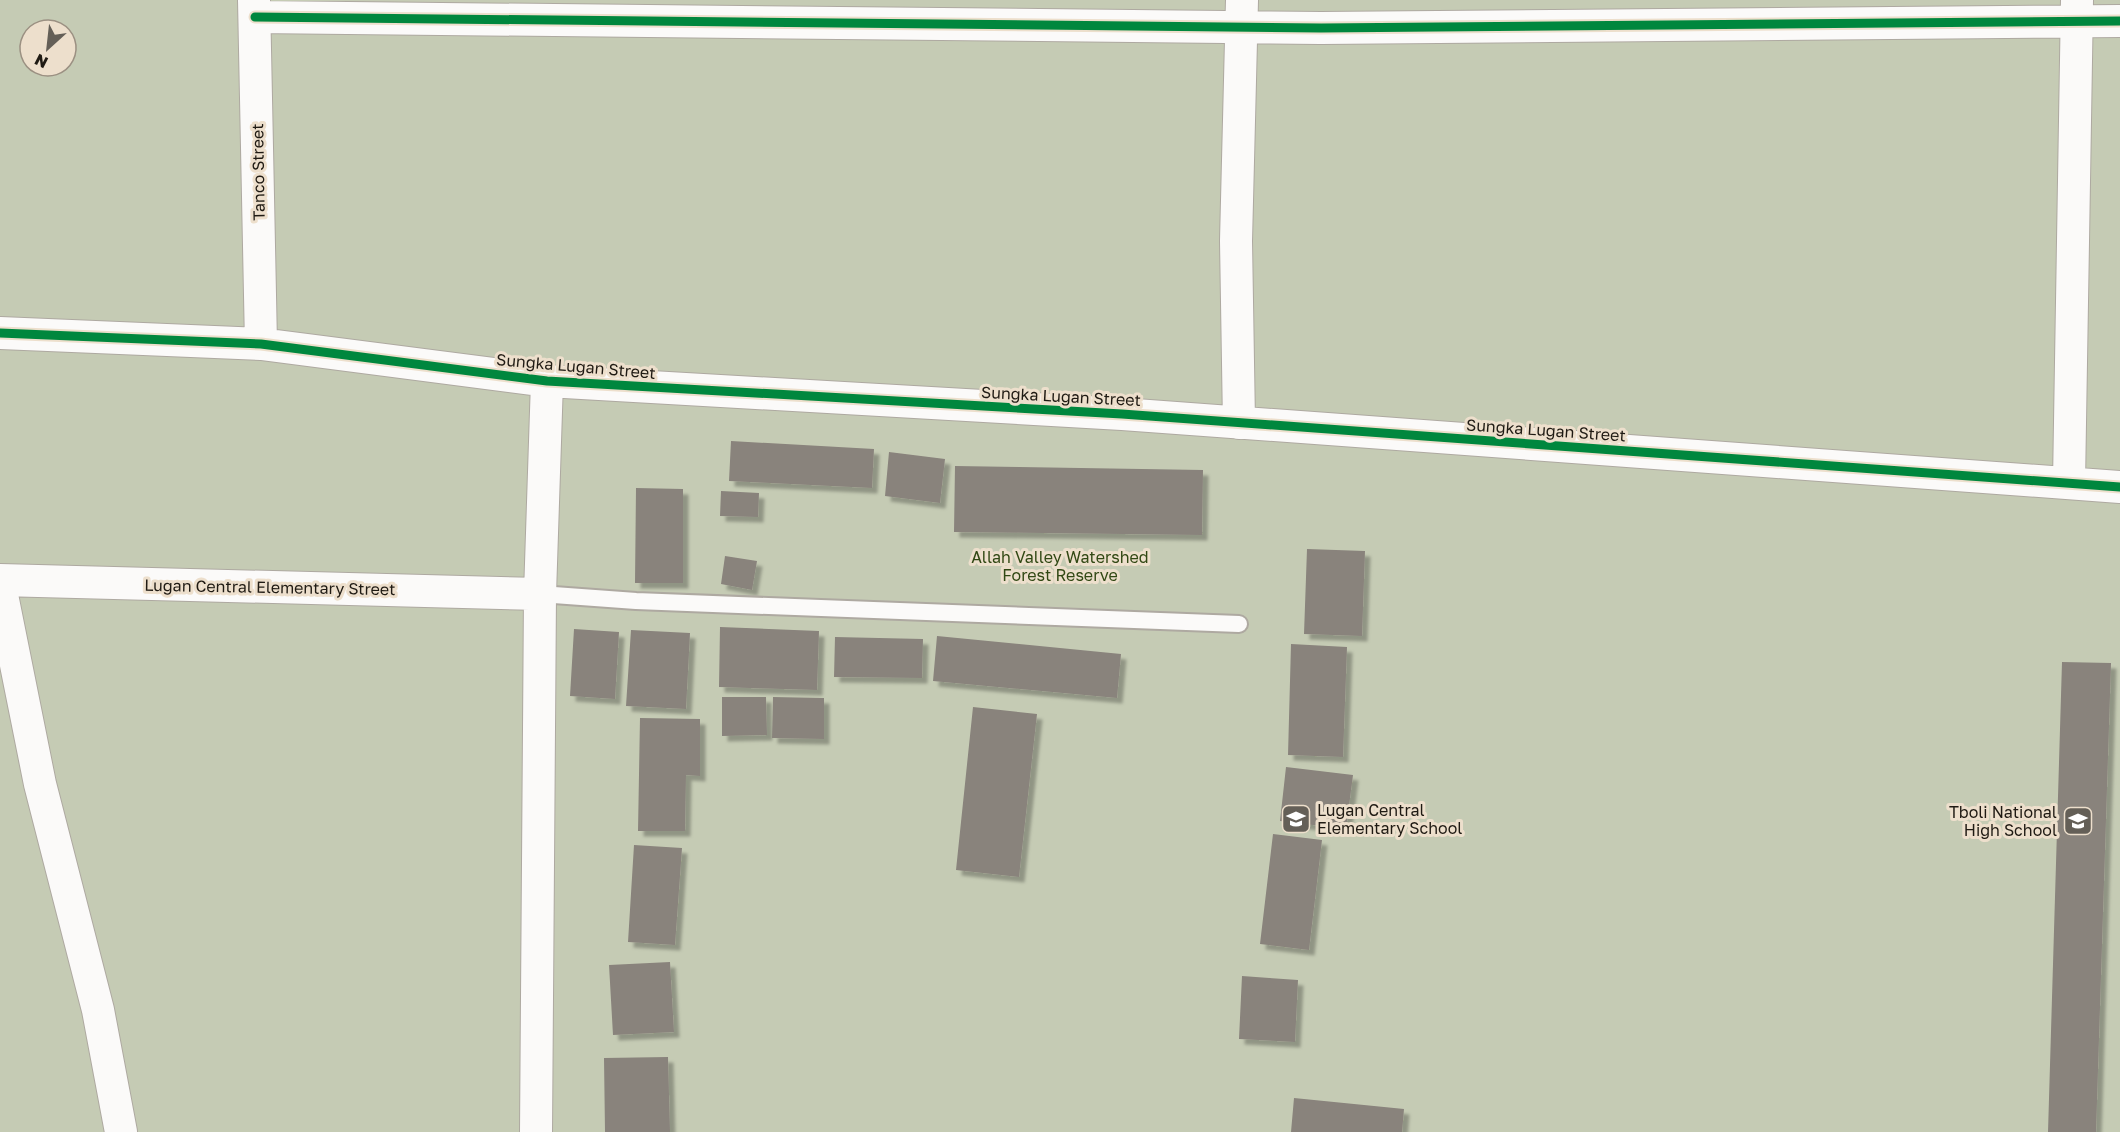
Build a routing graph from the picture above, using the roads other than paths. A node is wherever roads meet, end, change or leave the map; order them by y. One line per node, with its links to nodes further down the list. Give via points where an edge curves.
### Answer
1 (254, 9): 3 (street); 6 (street, Tanco Street)
2 (2077, 10): 3 (street); 4 (street); 9 (street)
3 (1242, 14): 8 (street, via 1236,241)
4 (2120, 21)
5 (0, 333): 6 (street, Sungka Lugan Street)
6 (261, 344): 7 (street, Sungka Lugan Street)
7 (548, 381): 8 (street, Sungka Lugan Street); 13 (street)
8 (1239, 423): 9 (street, Sungka Lugan Street)
9 (2069, 483): 10 (street, Sungka Lugan Street)
10 (2120, 487)
11 (0, 580): 13 (street, Lugan Central Elementary Street)
12 (0, 585): 15 (street, via 40,784 99,1010)
13 (540, 594): 14 (lane); 16 (street)
14 (1239, 624)
15 (122, 1132)
16 (536, 1132)

